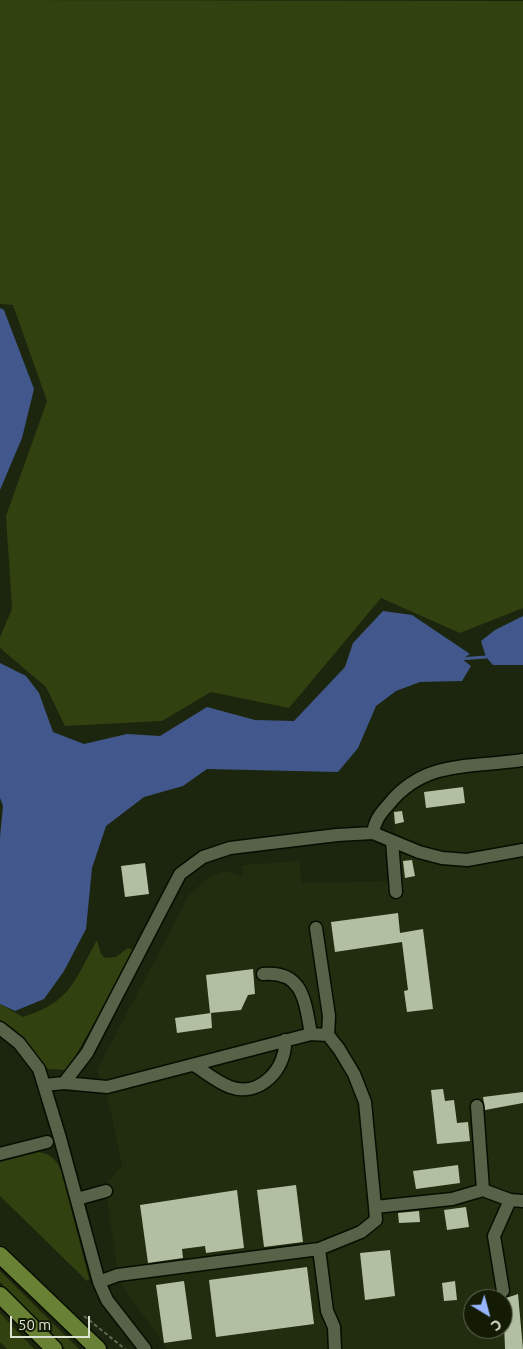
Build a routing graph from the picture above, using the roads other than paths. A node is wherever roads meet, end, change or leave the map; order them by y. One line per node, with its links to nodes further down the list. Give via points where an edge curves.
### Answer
1 (523, 760): 2 (street, via 455,766 431,772 397,794 376,819)
2 (373, 834): 3 (street); 13 (street, via 337,835 230,848 203,857 180,874 87,1053)
3 (392, 841): 4 (street, via 442,858 467,860); 5 (street)
4 (523, 850)
5 (396, 892)
6 (316, 928): 10 (street, via 329,1016)
7 (263, 974): 9 (street, via 277,973 297,986 303,995)
8 (0, 1028): 14 (street, via 28,1053)
9 (311, 1034): 10 (street); 11 (street)
10 (328, 1036): 22 (street, via 354,1074 365,1102)
11 (285, 1040): 12 (street); 12 (street, via 286,1052 281,1066 260,1085 246,1089 231,1087)
12 (194, 1065): 13 (street, via 107,1087)
13 (64, 1083): 14 (street)
14 (45, 1086): 20 (street)
15 (477, 1106): 18 (street)
16 (47, 1142): 17 (street)
17 (0, 1154)
18 (483, 1190): 21 (street); 22 (street, via 452,1199)
19 (106, 1191): 20 (street)
20 (77, 1199): 25 (street)
21 (517, 1200): 26 (street, via 494,1236)
22 (375, 1207): 23 (street, via 376,1220 361,1232)
23 (319, 1249): 25 (street, via 118,1275); 31 (street)
24 (0, 1255): 29 (main road)
25 (99, 1282): 30 (street, via 107,1300)
26 (503, 1289)
27 (0, 1295): 28 (main road)
28 (54, 1349)
29 (98, 1349)
30 (145, 1349)
31 (335, 1349)

